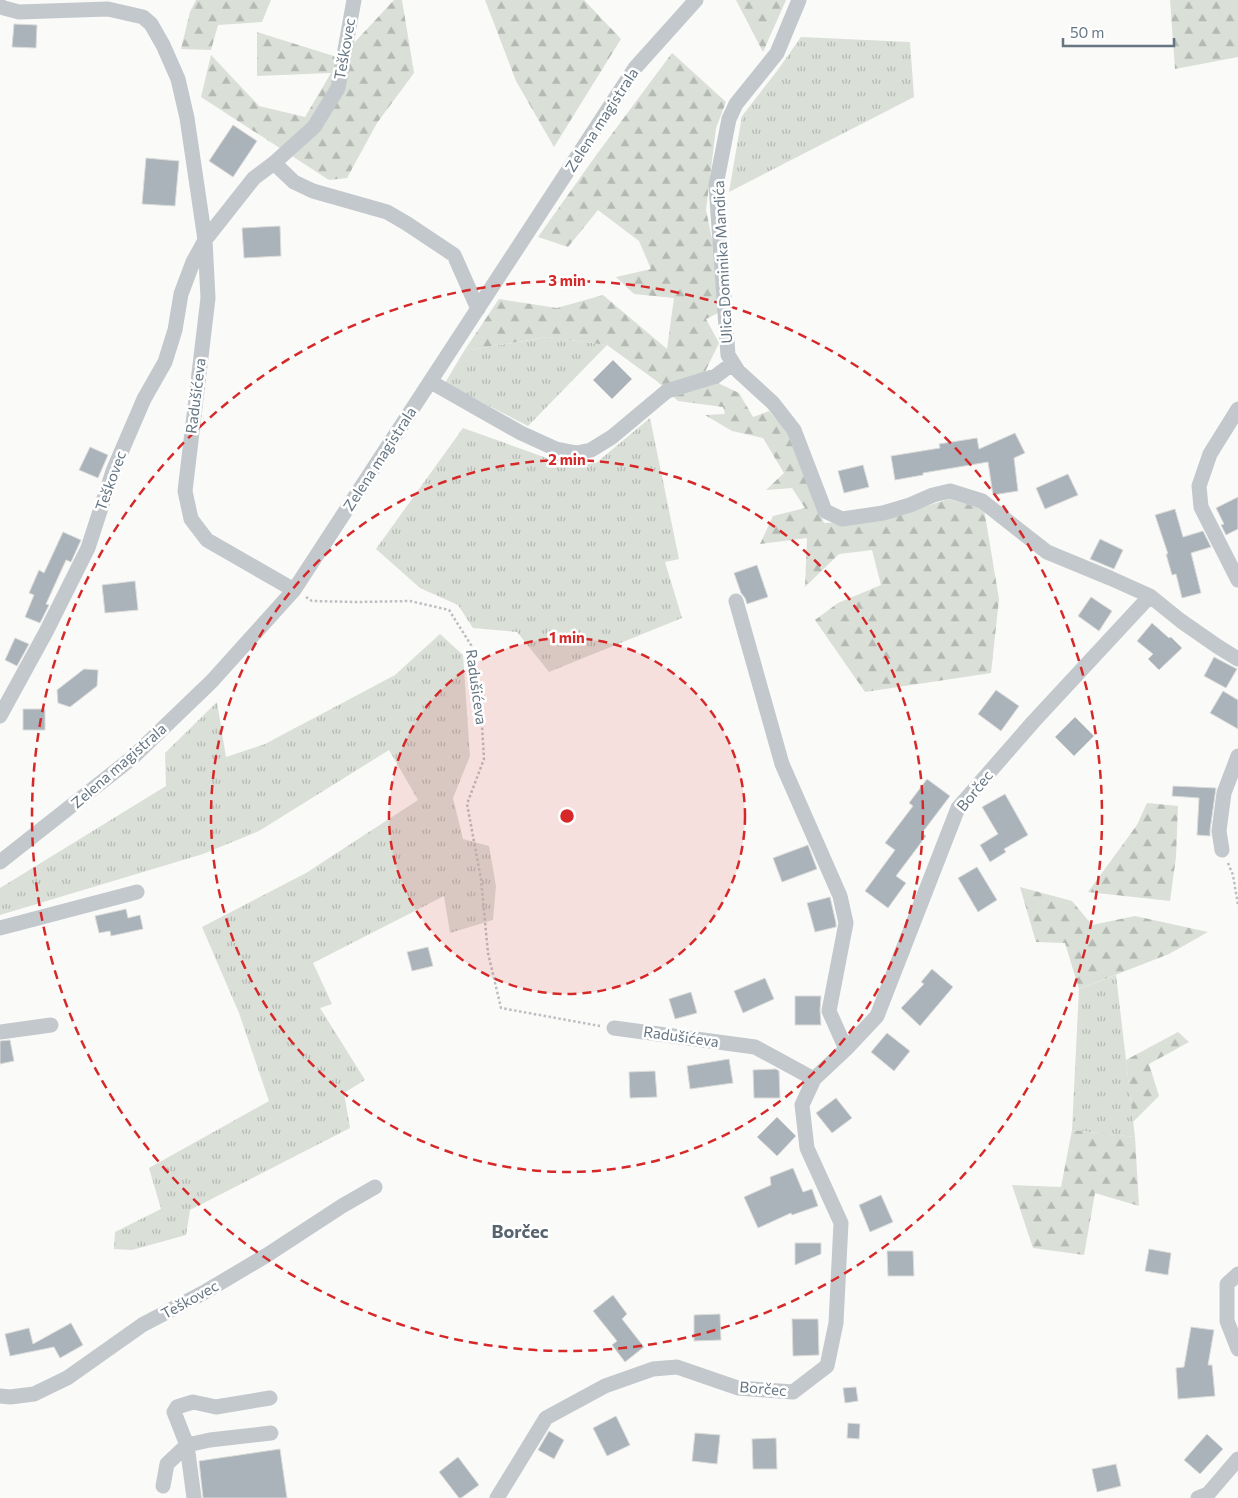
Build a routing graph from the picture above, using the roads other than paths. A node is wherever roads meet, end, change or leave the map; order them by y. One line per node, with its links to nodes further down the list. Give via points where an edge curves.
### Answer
1 (354, 0): 5 (street, Teškovec, via 338,88 314,127)
2 (696, 0): 7 (street, Zelena magistrala, via 635,68)
3 (799, 0): 8 (street, Ulica Dominika Mandića, via 777,53 736,104 729,118 716,185 728,355)
4 (0, 6): 6 (street, via 19,12 108,8 143,18 151,24 178,79)
5 (274, 163): 6 (street, Teškovec, via 254,178); 7 (street, via 294,182 313,191 386,212 454,255)
6 (205, 240): 12 (street, Radušićeva, via 208,298 184,491 191,519 207,540); 16 (street, Teškovec, via 181,294 165,362 144,399 113,471 88,548)
7 (478, 309): 9 (street, Zelena magistrala)
8 (733, 363): 9 (street, Ulica Dominika Mandića, via 716,376 667,391 612,437 591,450 577,453 556,449 521,434); 13 (street, Ulica Dominika Mandića, via 773,402 794,430 825,512 842,519 883,513 950,491 982,501 1047,552)
9 (431, 382): 12 (street, Zelena magistrala)
10 (1238, 409): 11 (street, via 1210,454 1199,486 1201,506)
11 (1238, 580)
12 (294, 590): 19 (street, Zelena magistrala, via 212,681 132,758)
13 (1150, 596): 15 (street, Ulica Dominika Mandića); 25 (street, Borčec, via 958,808 877,1016)
14 (736, 601): 25 (street, via 782,764 840,896 846,922 829,1011)
15 (1238, 659)
16 (0, 716)
17 (1238, 756): 18 (street, via 1224,793 1219,831)
18 (1222, 850)
19 (0, 862)
20 (137, 892): 21 (street)
21 (0, 928)
22 (51, 1025): 24 (street)
23 (614, 1028): 26 (street, Radušićeva, via 755,1047)
24 (0, 1032)
25 (846, 1049): 26 (street, Borčec)
26 (814, 1079): 37 (street, Borčec, via 802,1105 807,1148 840,1223 836,1323 827,1366 793,1392 738,1388 677,1367 653,1369 605,1386 546,1418)
27 (375, 1187): 30 (street, Teškovec, via 211,1289 142,1325 67,1378 34,1394)
28 (1238, 1274): 29 (street, via 1227,1284 1226,1321)
29 (1238, 1349)
30 (0, 1396)
31 (270, 1398): 33 (street, via 216,1407 193,1402 177,1407 174,1412)
32 (271, 1433): 33 (street)
33 (187, 1445): 35 (street, via 167,1464); 36 (street)
34 (1238, 1459): 38 (street, via 1208,1494)
35 (163, 1486)
36 (194, 1498)
37 (497, 1498)
38 (1198, 1498)

